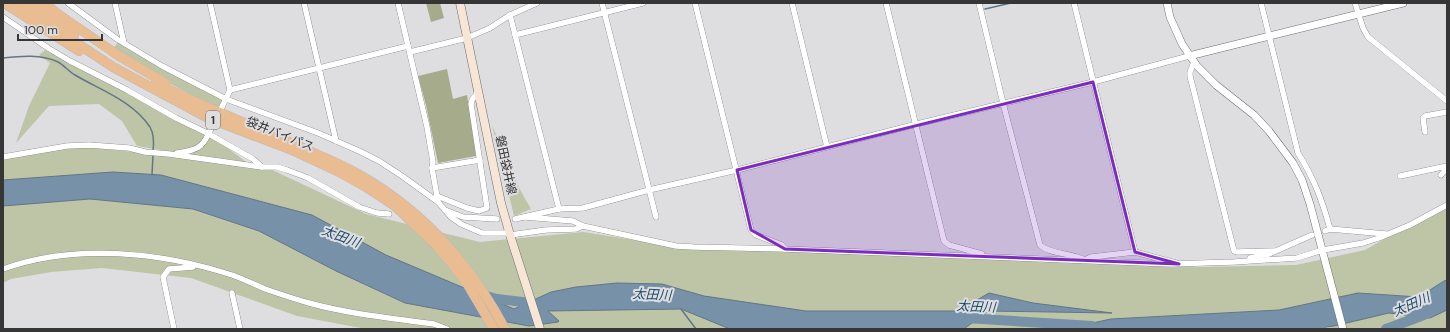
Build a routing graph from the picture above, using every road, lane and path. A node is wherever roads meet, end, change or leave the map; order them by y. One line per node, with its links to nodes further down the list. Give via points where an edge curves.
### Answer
1 (4, 3): 33 (highway, via 71,46)
2 (20, 3): 33 (highway, 袋井バイパス / 1)
3 (32, 3): 42 (highway, 袋井バイパス / 1, via 115,62)
4 (45, 3): 42 (highway, via 119,56)
5 (68, 3): 30 (street)
6 (115, 3): 30 (street)
7 (210, 3): 36 (street)
8 (304, 3): 34 (street)
9 (398, 3): 31 (street)
10 (460, 3): 29 (main road, 磐田袋井線)
11 (536, 3): 25 (street)
12 (602, 3): 23 (street)
13 (643, 3): 23 (street)
14 (695, 3): 56 (street)
15 (792, 3): 49 (street)
16 (886, 3): 45 (street)
17 (979, 3): 40 (street)
18 (1074, 3): 35 (street)
19 (1167, 3): 32 (street, via 1176,32)
20 (1261, 3): 28 (street)
21 (1355, 3): 24 (street)
22 (1403, 3): 24 (street)
23 (605, 12): 27 (street); 59 (street)
24 (1358, 14): 28 (street); 39 (street, via 1368,37)
25 (510, 15): 27 (street); 29 (street, via 490,28)
26 (3, 17): 47 (street, via 70,61)
27 (515, 35): 62 (street)
28 (1269, 36): 32 (street); 72 (street, via 1298,153 1311,174 1323,202 1328,230)
29 (467, 38): 31 (street); 37 (main road, 磐田袋井線)
30 (124, 43): 38 (street)
31 (409, 49): 34 (street); 55 (street, via 427,127)
32 (1191, 59): 35 (street); 75 (street, via 1216,85 1254,115 1293,163 1302,180); 76 (street, via 1190,76 1234,251)
33 (113, 67): 69 (highway, 袋井バイパス / 1, via 208,118 292,150 339,172)
34 (319, 69): 36 (street); 48 (street)
35 (1093, 82): 40 (street); 77 (street)
36 (230, 90): 38 (street)
37 (478, 92): 52 (street, via 471,104); 73 (main road, 磐田袋井線)
38 (226, 99): 41 (street); 48 (street)
39 (1447, 101)
40 (1003, 103): 45 (street); 79 (street, via 1039,243 1047,250)
41 (221, 109)
42 (211, 110): 69 (highway, 袋井バイパス / 1, via 341,165 398,199)
43 (1447, 112): 46 (street, via 1425,116)
44 (213, 124): 47 (street)
45 (916, 124): 49 (street); 78 (street, via 946,243)
46 (1425, 132)
47 (208, 134): 50 (street, via 203,144 196,148); 53 (street, via 253,159)
48 (336, 141): 60 (street, via 379,161)
49 (826, 147): 56 (street)
50 (169, 154): 51 (street, via 89,145 53,148); 53 (street)
51 (3, 157)
52 (480, 160): 55 (street); 60 (street, via 487,208 480,211)
53 (262, 167): 64 (street, via 287,170 308,178 359,207)
54 (1447, 167): 57 (street); 58 (street)
55 (432, 168): 60 (street)
56 (737, 170): 59 (street); 74 (street, via 751,230 756,235 782,245)
57 (1441, 175)
58 (1400, 176)
59 (649, 190): 62 (street, via 583,208); 66 (street)
60 (438, 199): 63 (street)
61 (1447, 205): 72 (street)
62 (559, 209): 65 (street)
63 (445, 210): 67 (street, via 463,217); 73 (street, via 451,217 482,233)
64 (389, 214)
65 (525, 217): 68 (street); 70 (street, via 573,221)
66 (656, 217)
67 (497, 219)
68 (515, 219)
69 (416, 220): 90 (highway, 袋井バイパス / 1, via 468,285); 91 (highway, 袋井バイパス / 1, via 460,260)
70 (583, 226): 73 (street); 74 (street, via 676,246)
71 (1312, 234): 76 (street)
72 (1387, 234): 75 (street, via 1363,243)
73 (510, 235): 92 (main road, 磐田袋井線)
74 (785, 249): 78 (street)
75 (1323, 250): 80 (street, via 1297,258); 93 (street)
76 (1274, 251): 80 (street)
77 (1135, 252): 79 (street, via 1091,257); 81 (street)
78 (991, 256): 79 (street)
79 (1085, 260): 81 (street)
80 (1234, 262): 81 (street)
81 (1179, 264)
82 (202, 266): 83 (street, via 150,257 97,253 33,260); 85 (street, via 310,303); 86 (street, via 169,269 163,277)
83 (3, 269)
84 (232, 293): 87 (street)
85 (417, 322): 88 (street); 89 (street)
86 (174, 329)
87 (240, 329)
88 (433, 329)
89 (447, 329)
90 (494, 329)
91 (505, 329)
92 (540, 329)
93 (1342, 329)

